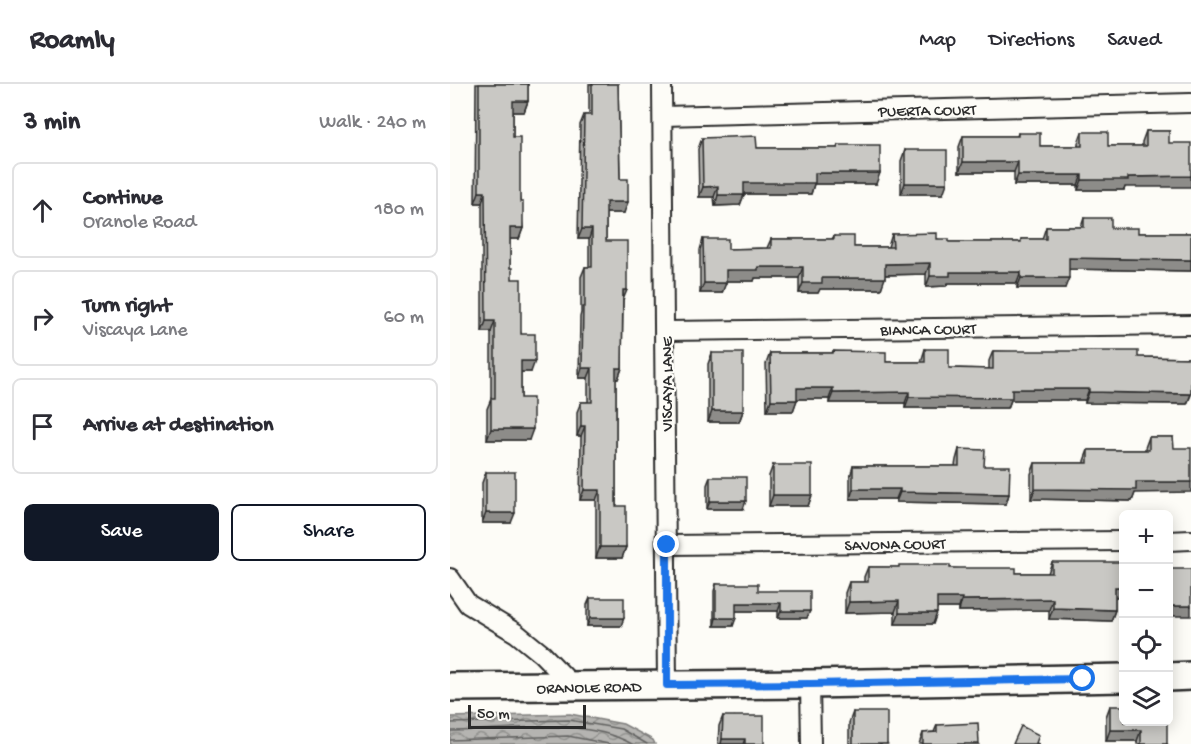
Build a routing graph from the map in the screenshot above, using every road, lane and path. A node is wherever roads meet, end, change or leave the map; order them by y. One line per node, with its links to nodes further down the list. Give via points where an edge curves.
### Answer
1 (662, 84): 3 (street, VISCAYA LANE)
2 (1191, 103): 3 (street, PUERTA COURT)
3 (663, 116): 5 (street, VISCAYA LANE)
4 (1191, 325): 5 (street, BIANCA COURT)
5 (666, 331): 9 (street, VISCAYA LANE)
6 (1191, 540): 8 (street)
7 (1119, 541): 9 (street, SAVONA COURT)
8 (1173, 541)
9 (667, 545): 15 (street, VISCAYA LANE)
10 (450, 578): 16 (street, via 468,604 516,633)
11 (1191, 676): 12 (street)
12 (1173, 677)
13 (1119, 678): 14 (street, ORANOLE ROAD)
14 (810, 684): 15 (street, ORANOLE ROAD); 18 (street)
15 (667, 685): 16 (street, ORANOLE ROAD)
16 (573, 686): 17 (street, ORANOLE ROAD)
17 (450, 687)
18 (811, 744)

